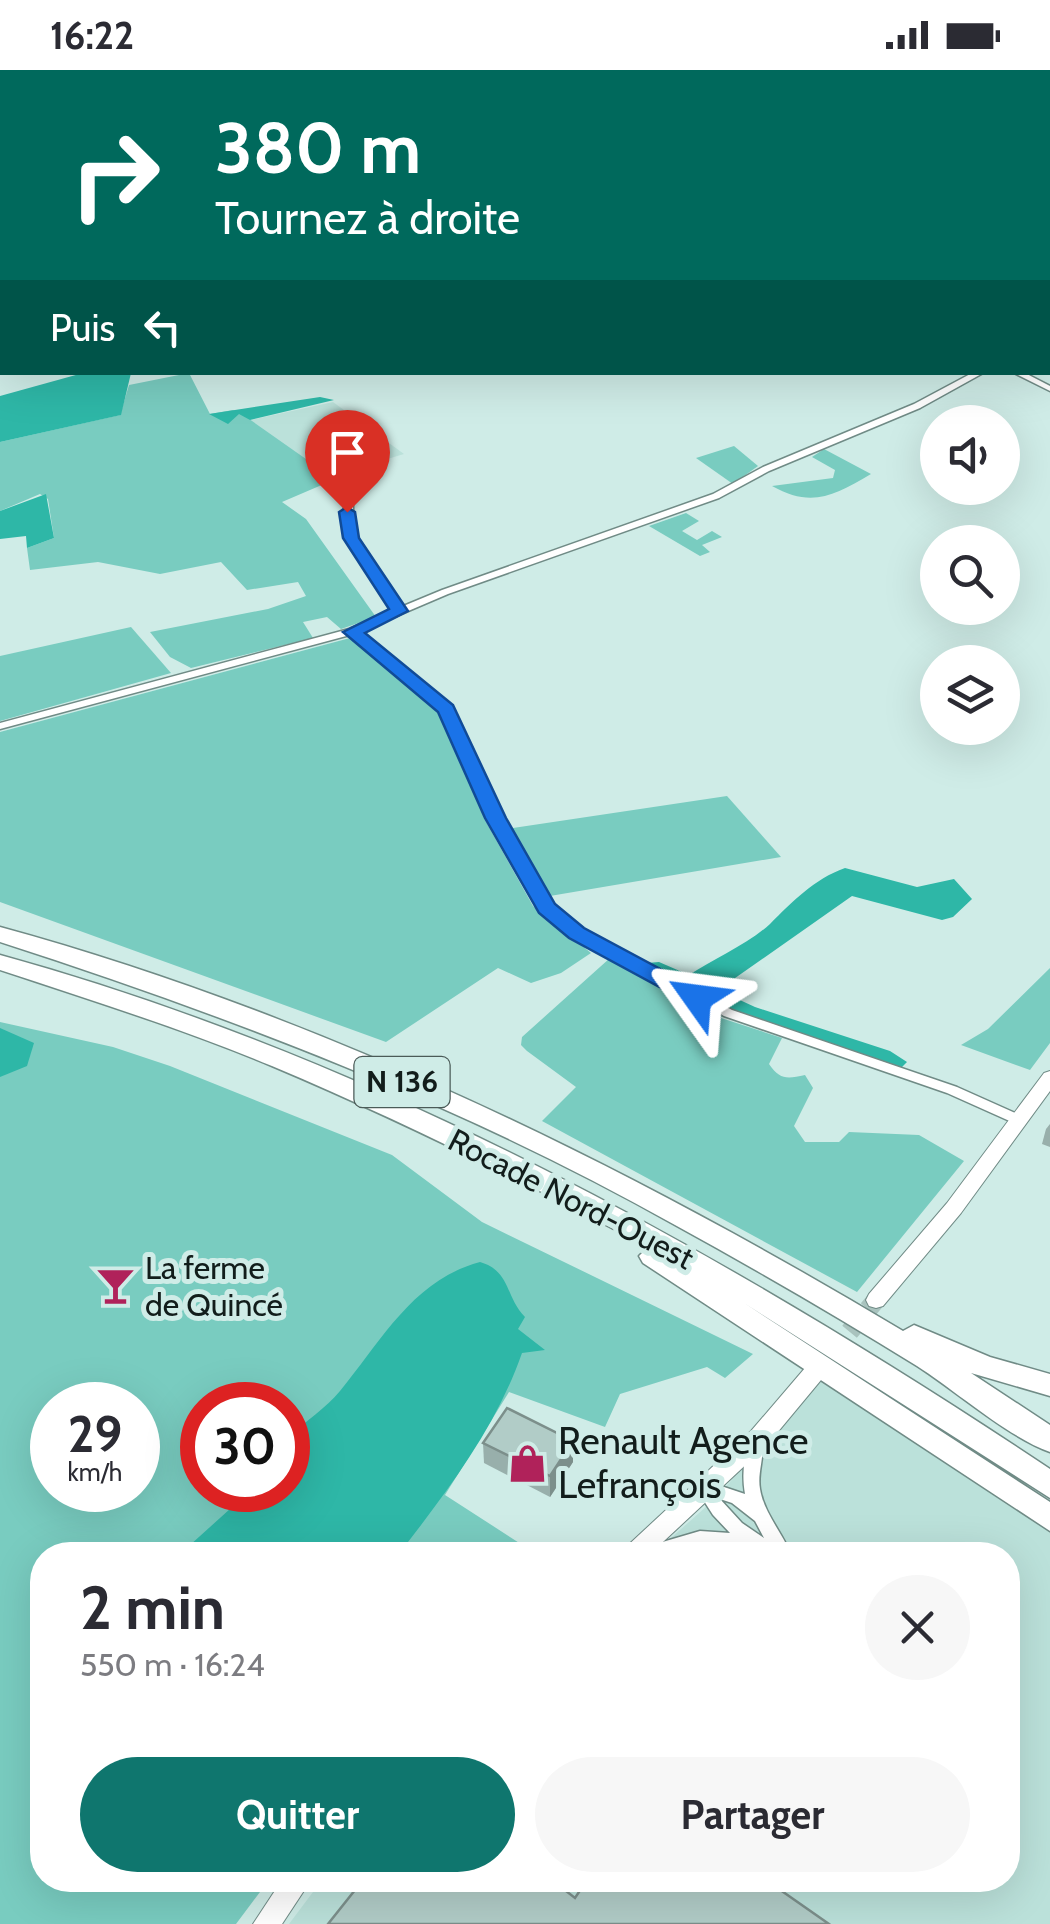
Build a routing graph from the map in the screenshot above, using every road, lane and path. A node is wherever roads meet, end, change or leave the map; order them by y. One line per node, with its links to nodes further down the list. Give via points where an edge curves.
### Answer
1 (975, 375): 5 (street, via 716,496)
2 (1022, 375): 3 (street)
3 (1050, 390)
4 (361, 470): 5 (street, via 348,478 348,528)
5 (399, 611): 6 (street)
6 (352, 632): 7 (street); 11 (street, via 447,709 518,860 564,925 728,1013 952,1090)
7 (0, 726)
8 (0, 934): 13 (highway, Rocade Nord-Ouest / N 136, via 186,994 460,1107 610,1178)
9 (0, 962): 12 (highway, Rocade Nord-Ouest / N 136, via 248,1048)
10 (1050, 1078): 11 (main road)
11 (1019, 1120): 14 (main road)
12 (524, 1172): 19 (highway, Rocade Nord-Ouest / N 136, via 821,1336); 22 (highway)
13 (785, 1275): 16 (highway, via 849,1299 952,1355); 18 (highway, Rocade Nord-Ouest / N 136)
14 (876, 1300)
15 (813, 1374): 17 (main road)
16 (1050, 1385)
17 (758, 1438): 20 (main road); 21 (street, via 750,1476)
18 (1050, 1440)
19 (1050, 1485)
20 (703, 1488): 21 (street, via 737,1497); 23 (street); 24 (main road)
21 (758, 1516): 26 (street)
22 (1050, 1518)
23 (747, 1541): 25 (street)
24 (647, 1542)
25 (686, 1542)
26 (775, 1542)
27 (289, 1892): 28 (main road)
28 (266, 1924)

